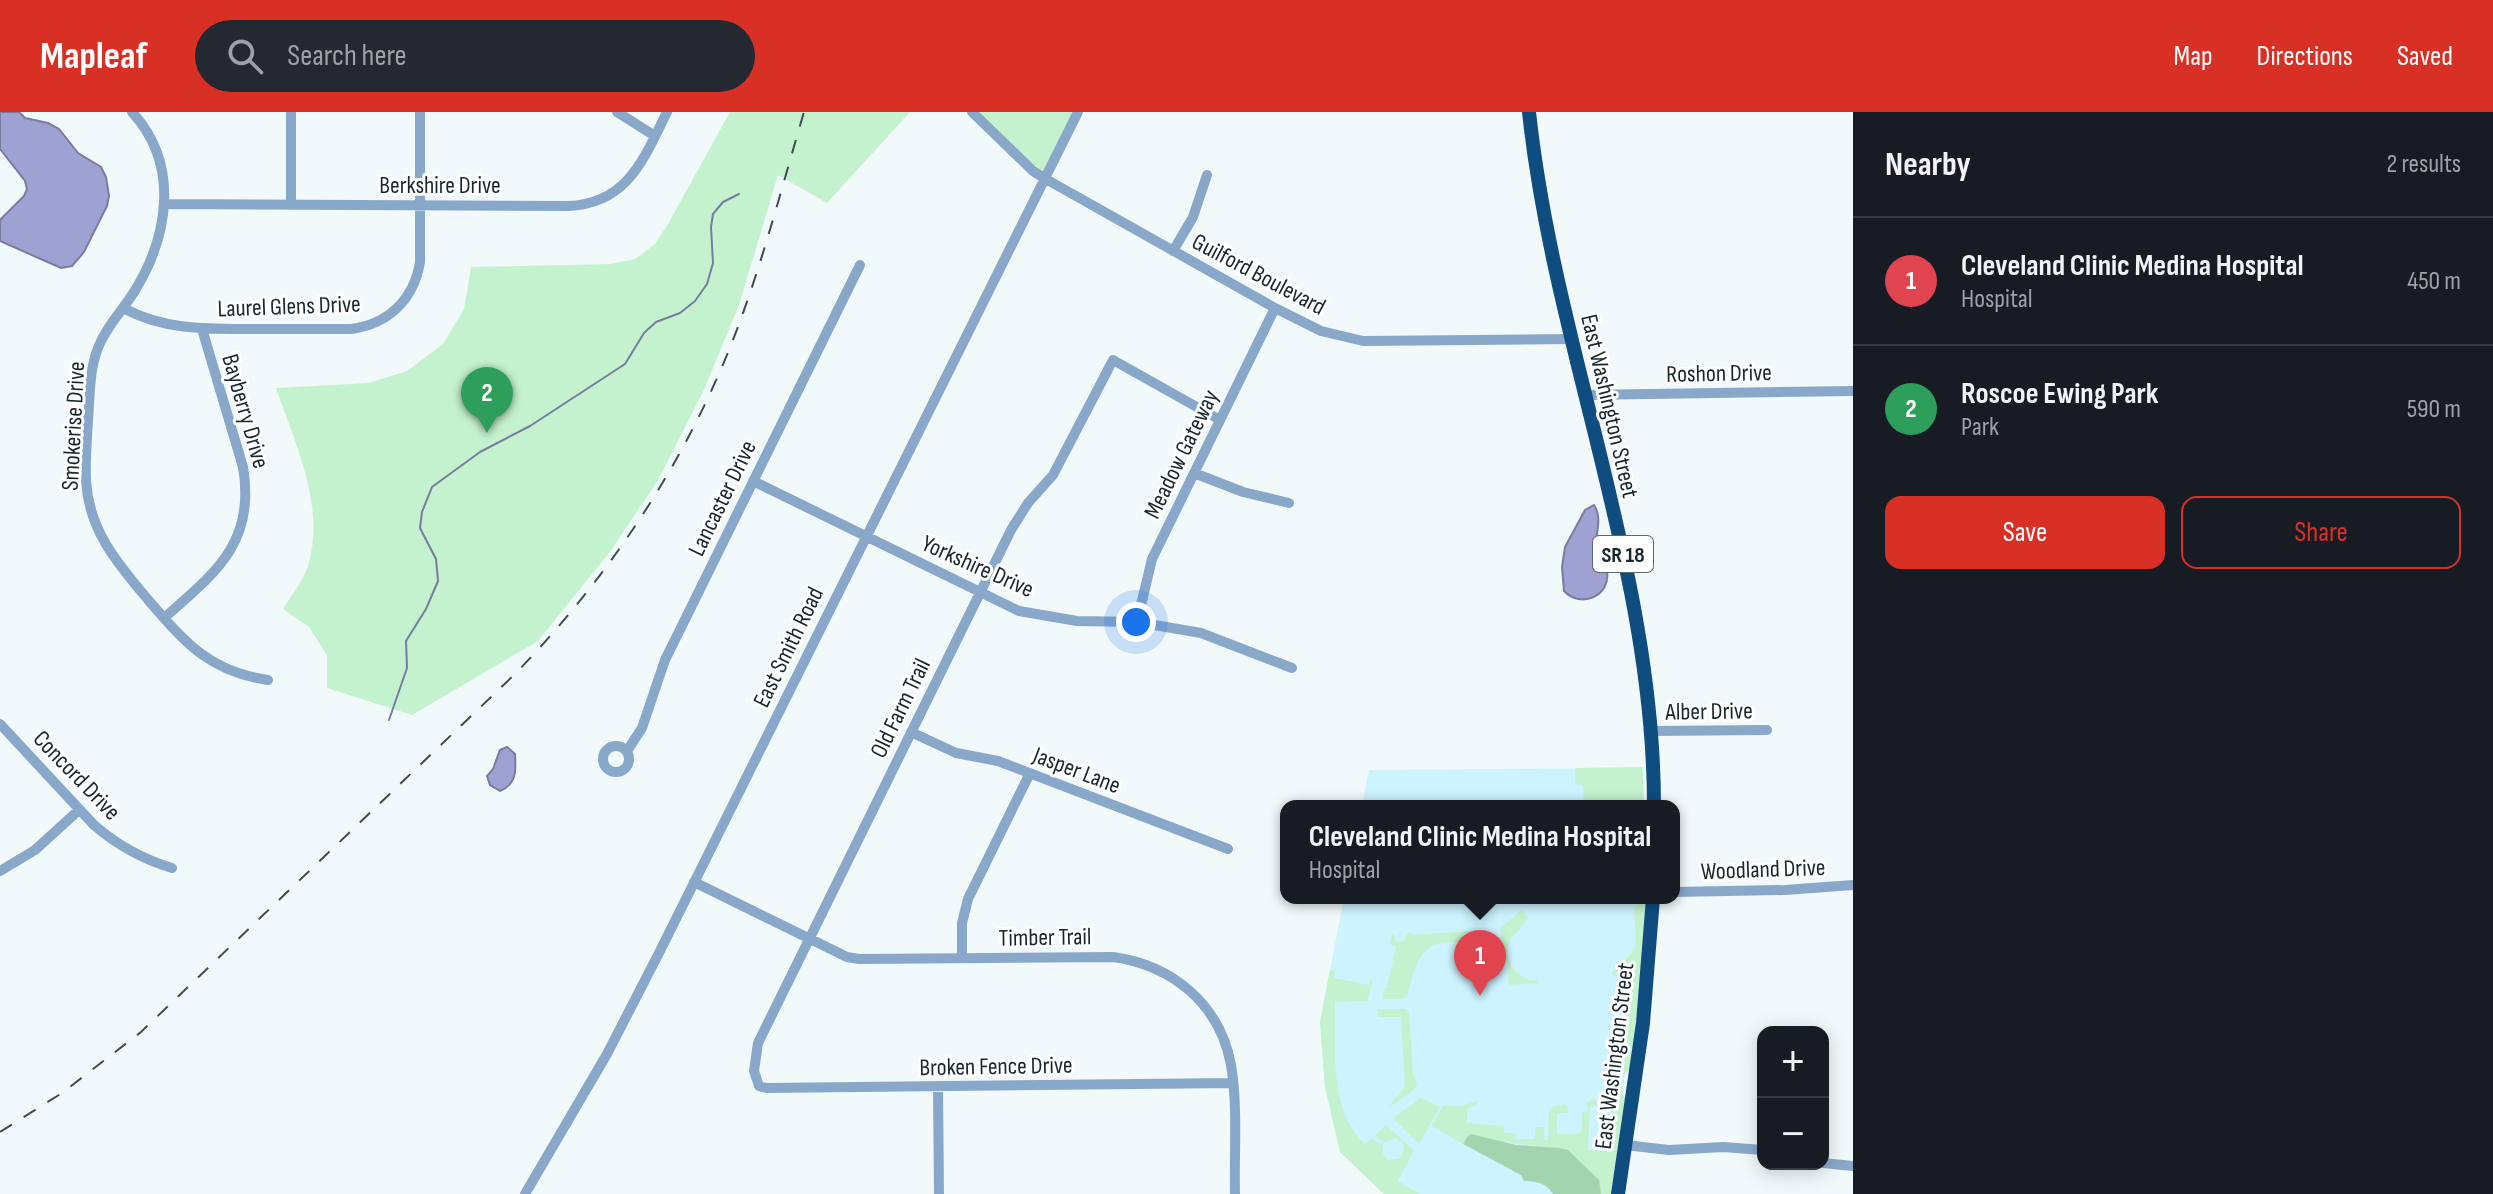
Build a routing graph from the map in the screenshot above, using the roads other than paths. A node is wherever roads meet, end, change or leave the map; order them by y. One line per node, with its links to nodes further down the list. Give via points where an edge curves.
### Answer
1 (132, 112): 12 (street, Smokerise Drive, via 159,158)
2 (291, 112): 13 (street)
3 (420, 112): 14 (street, Laurel Glens Drive)
4 (617, 112): 9 (street)
5 (667, 112): 9 (street, Berkshire Drive)
6 (972, 112): 11 (street, Guilford Boulevard)
7 (1078, 112): 11 (street, East Smith Road)
8 (1529, 112): 20 (highway, East Washington Street / SR 18, via 1544,214)
9 (655, 136): 14 (street, Berkshire Drive, via 625,184 602,199 568,206)
10 (1207, 175): 15 (street, via 1193,217)
11 (1044, 178): 15 (street, Guilford Boulevard); 27 (street, East Smith Road)
12 (165, 204): 13 (street, Berkshire Drive); 17 (street, Smokerise Drive, via 143,277)
13 (291, 204): 14 (street, Berkshire Drive)
14 (420, 205): 19 (street, Laurel Glens Drive, via 418,274 409,295 382,320 351,329)
15 (1173, 251): 18 (street, Guilford Boulevard)
16 (860, 265): 25 (street, Lancaster Drive)
17 (123, 308): 19 (street, Laurel Glens Drive, via 168,326); 29 (street, Smokerise Drive, via 93,362 86,484 104,544)
18 (1275, 308): 20 (street, Guilford Boulevard, via 1321,331 1363,341); 23 (street, Meadow Gateway)
19 (202, 329): 29 (street, Bayberry Drive, via 243,467 245,510 223,563)
20 (1572, 339): 22 (highway, East Washington Street / SR 18)
21 (1853, 391): 22 (street, Roshon Drive)
22 (1585, 395): 35 (highway, East Washington Street / SR 18, via 1631,587)
23 (1220, 420): 24 (street, Meadow Gateway); 28 (street, Old Farm Trail, via 1113,360 1053,475 1011,530)
24 (1194, 473): 26 (street); 30 (street, Meadow Gateway, via 1152,559)
25 (753, 481): 27 (street, Yorkshire Drive); 37 (street, Lancaster Drive, via 665,660 642,728)
26 (1289, 503)
27 (865, 536): 28 (street, Yorkshire Drive); 44 (street, East Smith Road)
28 (980, 592): 30 (street, Yorkshire Drive, via 1019,611 1077,621); 36 (street, Old Farm Trail)
29 (164, 618): 32 (street, Smokerise Drive, via 212,663)
30 (1137, 622): 31 (street, Yorkshire Drive, via 1201,633)
31 (1292, 668)
32 (268, 680)
33 (0, 724): 40 (street, Concord Drive)
34 (1767, 730): 35 (street, Alber Drive)
35 (1652, 731): 39 (highway, East Washington Street / SR 18)
36 (911, 732): 38 (street, Jasper Lane, via 956,753); 48 (street, Old Farm Trail)
37 (627, 751)
38 (1030, 773): 41 (street, Jasper Lane); 49 (street, via 968,899)
39 (1654, 800)
40 (79, 810): 42 (street, Concord Drive, via 122,846); 43 (street, via 35,850)
41 (1228, 849)
42 (172, 868)
43 (0, 871)
44 (694, 882): 48 (street, Timber Trail); 57 (street, East Smith Road, via 607,1054)
45 (1853, 885): 46 (street, Woodland Drive)
46 (1680, 892)
47 (1653, 904): 53 (highway, East Washington Street, via 1643,1023)
48 (809, 940): 49 (street, Timber Trail, via 859,959); 51 (street, Old Farm Trail, via 758,1043 754,1063)
49 (962, 958): 50 (street, Timber Trail, via 1113,957 1159,969 1196,995 1216,1023)
50 (1233, 1083): 52 (street, Broken Fence Drive); 59 (street, Timber Trail)
51 (759, 1086): 52 (street, Broken Fence Drive)
52 (938, 1086): 58 (street)
53 (1625, 1145): 54 (street); 60 (highway, East Washington Street)
54 (1757, 1150)
55 (1829, 1164): 56 (street)
56 (1853, 1166)
57 (525, 1194)
58 (939, 1194)
59 (1235, 1194)
60 (1618, 1194)

